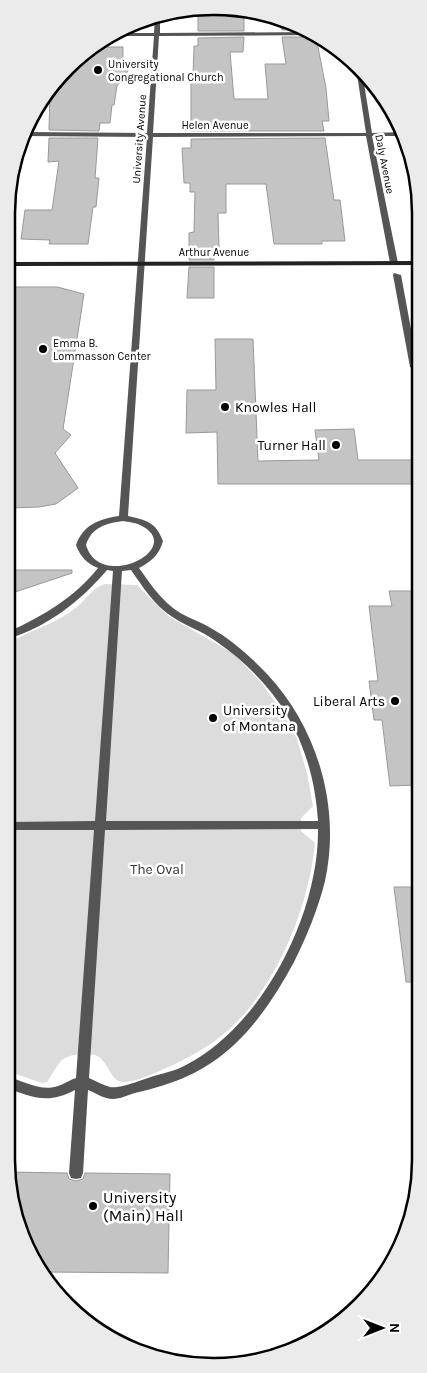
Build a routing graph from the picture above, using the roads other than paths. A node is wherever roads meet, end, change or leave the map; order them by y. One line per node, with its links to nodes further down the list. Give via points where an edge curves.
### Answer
1 (158, 23): 4 (street, University Avenue)
2 (299, 34): 4 (street)
3 (126, 35): 4 (street)
4 (157, 35): 8 (street, University Avenue)
5 (361, 81): 9 (street, Daly Avenue)
6 (32, 134): 8 (street, Helen Avenue)
7 (395, 134): 9 (street, Helen Avenue)
8 (150, 135): 9 (street, Helen Avenue); 10 (street, University Avenue)
9 (369, 135): 11 (street, Daly Avenue)
10 (142, 263): 11 (street, Arthur Avenue); 13 (street, Arthur Avenue); 16 (street, University Avenue)
11 (394, 263): 12 (street, Arthur Avenue)
12 (412, 263)
13 (15, 264)
14 (397, 275): 15 (street)
15 (412, 356)
16 (123, 518): 17 (street, via 100,523 91,528 82,540 86,557); 18 (street, via 152,528 159,542 152,557)
17 (104, 567): 19 (street); 20 (street, via 71,604)
18 (134, 567): 19 (street); 22 (street, via 173,613 239,652 287,705 305,737 317,770)
19 (118, 569): 21 (street)
20 (15, 633)
21 (100, 825): 22 (street); 23 (street); 24 (street)
22 (322, 825): 24 (street, via 323,852 309,918 286,967 234,1038 192,1068 158,1082 112,1093)
23 (15, 826)
24 (82, 1083): 25 (street, via 54,1093); 26 (street)
25 (15, 1085)
26 (76, 1173)

